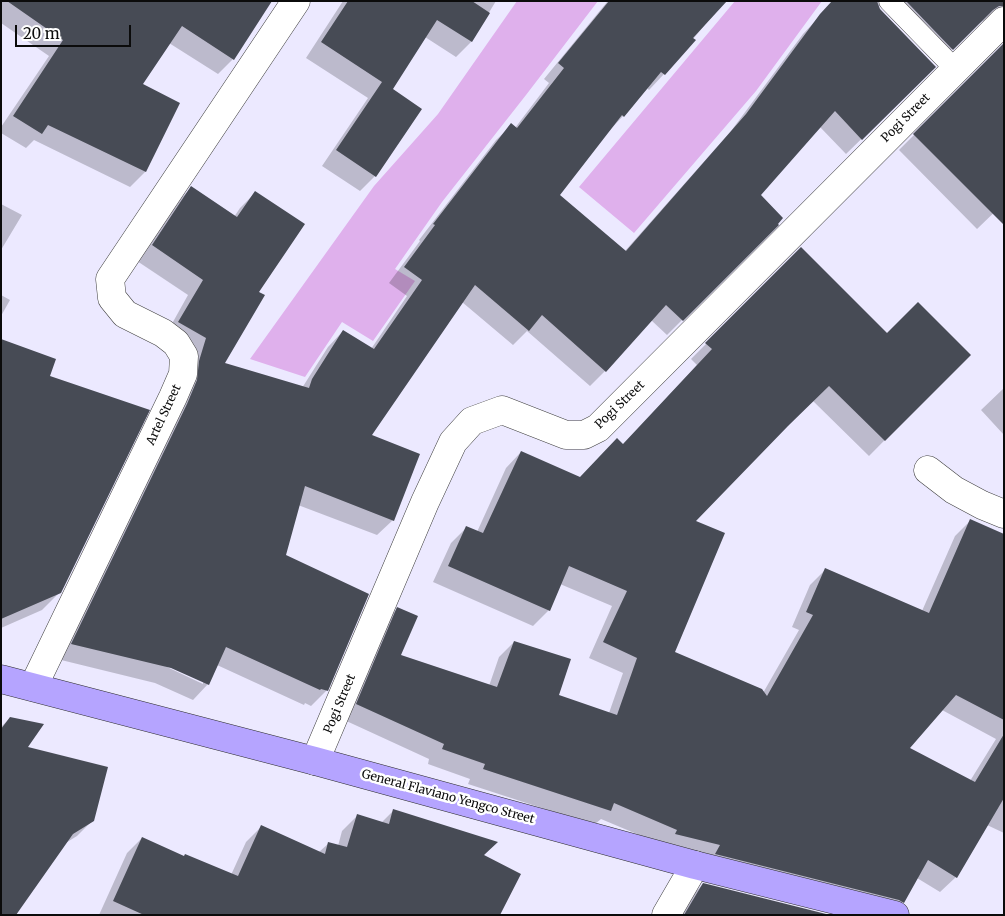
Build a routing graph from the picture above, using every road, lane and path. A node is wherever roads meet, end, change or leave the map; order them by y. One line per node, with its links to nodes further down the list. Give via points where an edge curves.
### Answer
1 (296, 1): 8 (street, Artel Street, via 110,279 112,298 125,314 176,343 184,356 182,374)
2 (889, 1): 4 (lane)
3 (1004, 21): 4 (street, Pogi Street)
4 (956, 69): 9 (street, Pogi Street, via 598,428 584,435 566,435 502,410 472,421 453,442 437,476)
5 (928, 470): 6 (street, via 954,490)
6 (1004, 514)
7 (1, 679): 8 (main road, General Flaviano Yengco Street)
8 (33, 687): 9 (main road, General Flaviano Yengco Street)
9 (315, 761): 10 (main road, General Flaviano Yengco Street)
10 (695, 865): 11 (street); 12 (main road, General Flaviano Yengco Street)
11 (666, 915)
12 (895, 915)

